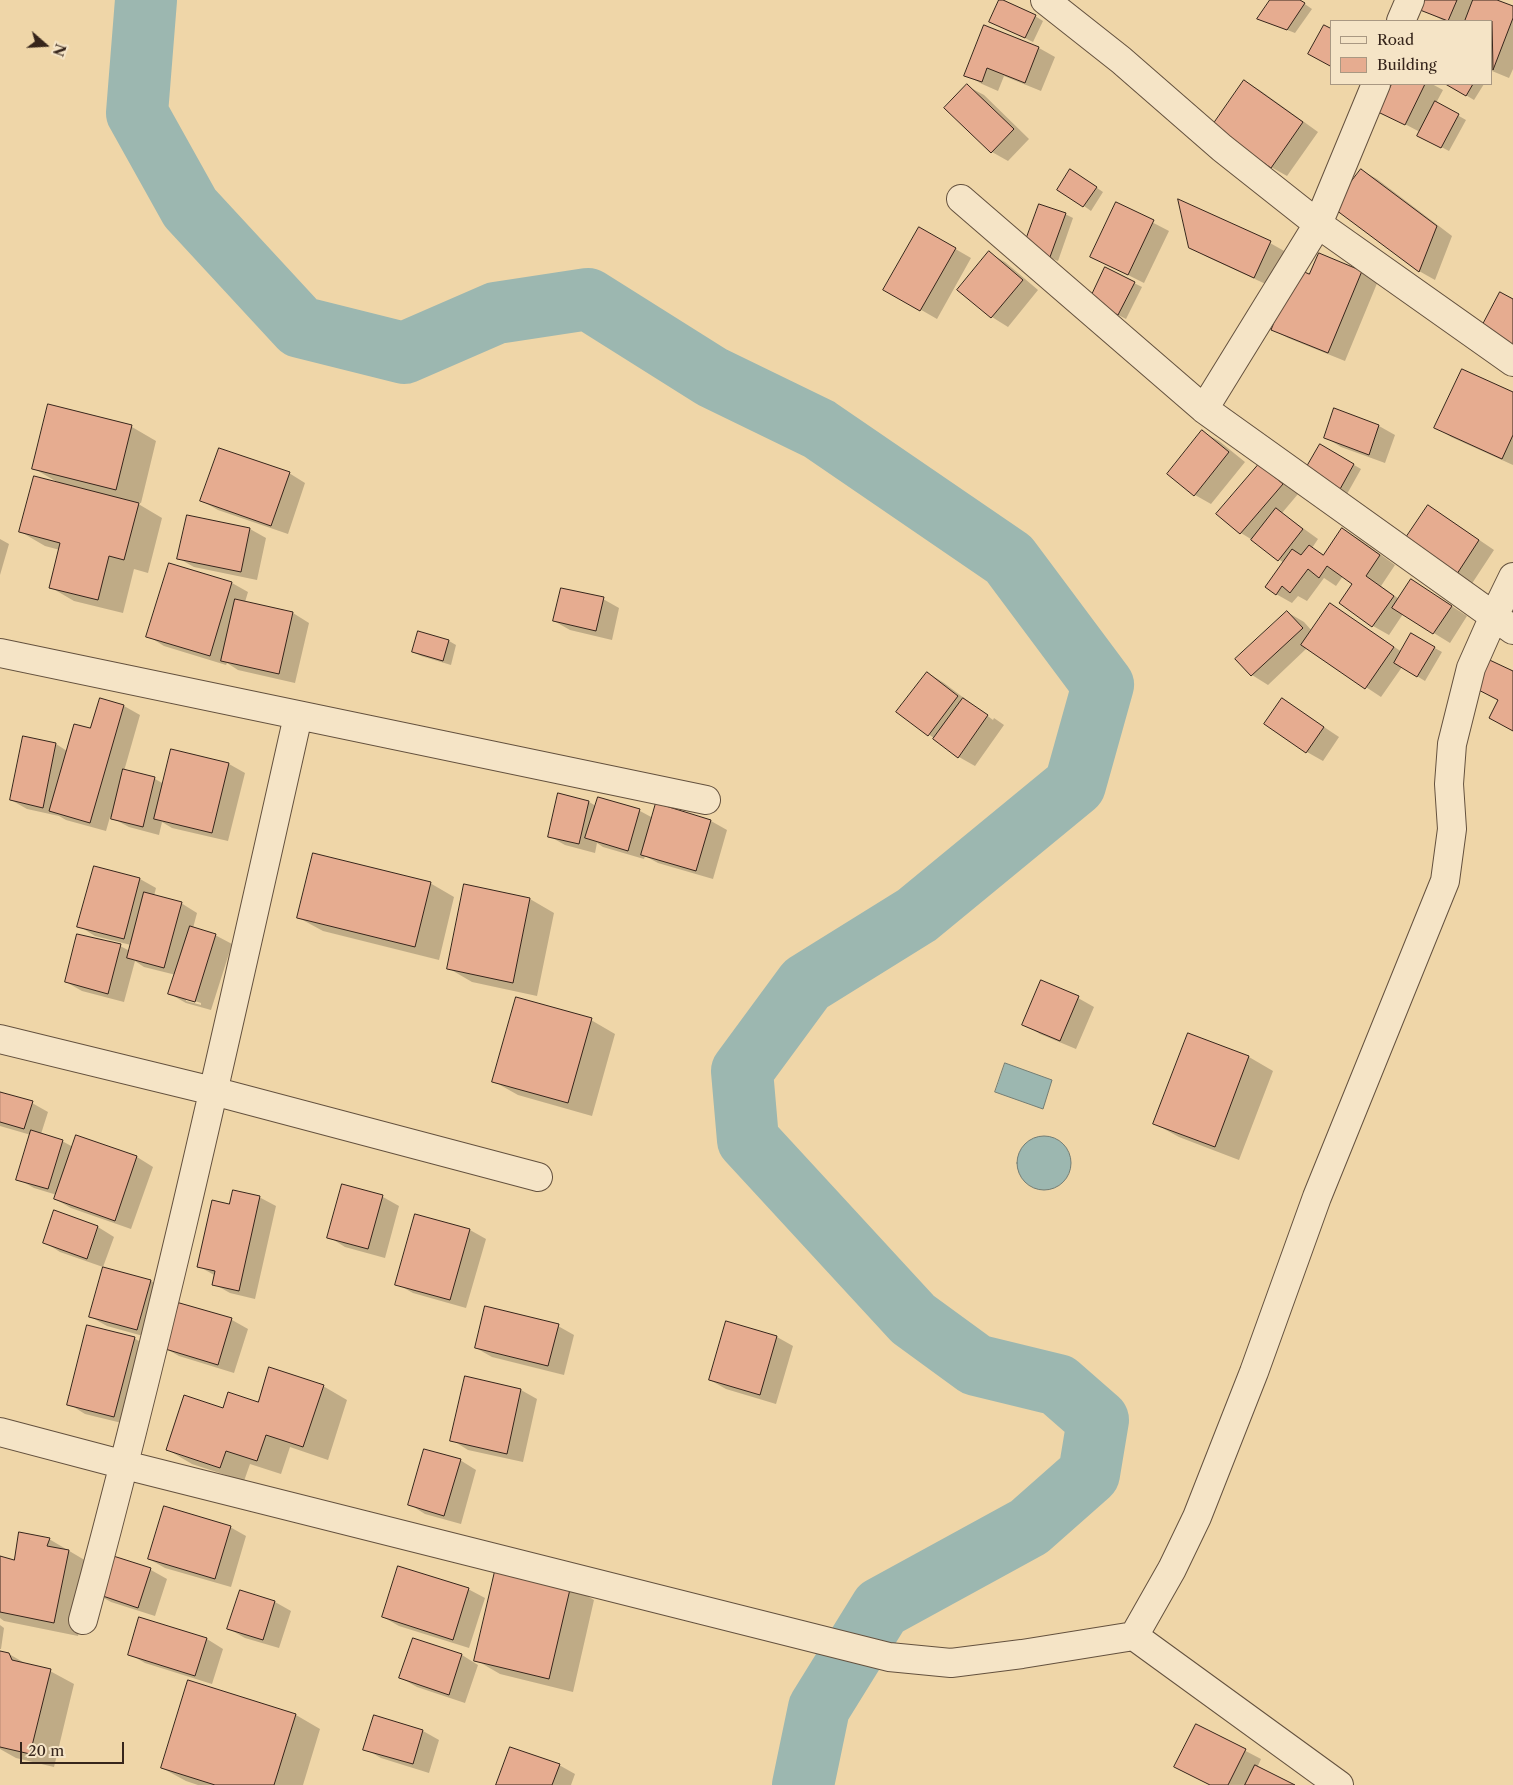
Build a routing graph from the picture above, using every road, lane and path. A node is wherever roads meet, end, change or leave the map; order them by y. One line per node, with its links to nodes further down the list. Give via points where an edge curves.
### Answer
1 (1046, 0): 6 (street)
2 (1410, 0): 3 (street)
3 (1402, 20)
4 (1376, 85): 6 (street)
5 (961, 199): 8 (street)
6 (1318, 224): 7 (street); 8 (street)
7 (1513, 362)
8 (1204, 409): 10 (street)
9 (1513, 577): 10 (street)
10 (1503, 623): 20 (street, via 1471,668 1452,744 1448,784 1452,829 1445,881 1317,1197 1197,1517)
11 (0, 654): 12 (street)
12 (298, 716): 13 (street); 15 (street)
13 (706, 800)
14 (0, 1039): 15 (street)
15 (213, 1091): 16 (street); 18 (street)
16 (538, 1177)
17 (0, 1432): 18 (street)
18 (125, 1465): 19 (street); 20 (street, via 889,1657 951,1663)
19 (83, 1620)
20 (1134, 1636): 21 (street)
21 (1338, 1785)

